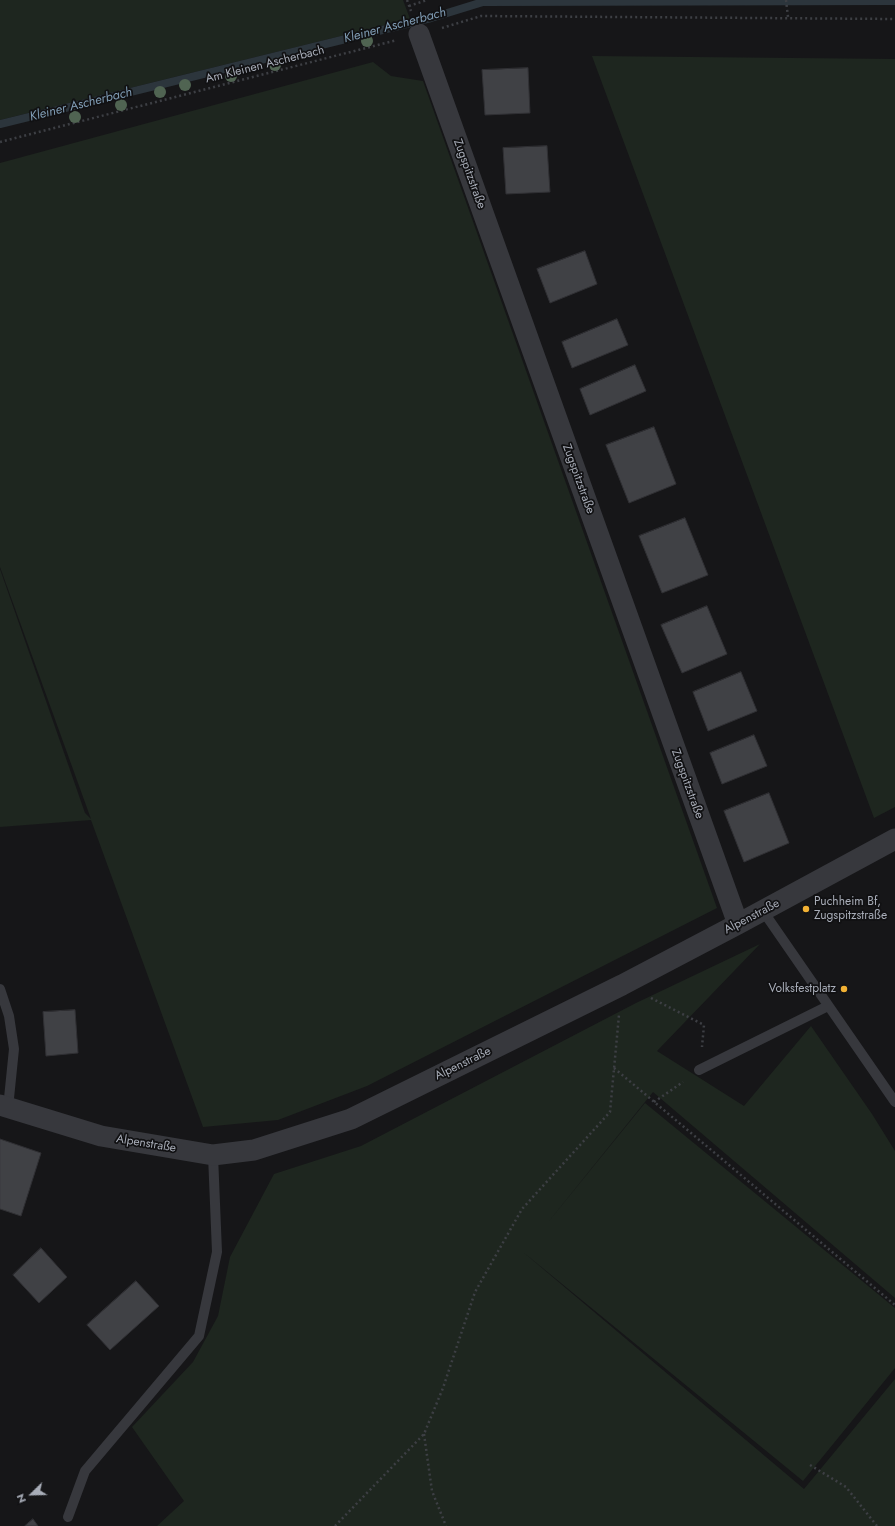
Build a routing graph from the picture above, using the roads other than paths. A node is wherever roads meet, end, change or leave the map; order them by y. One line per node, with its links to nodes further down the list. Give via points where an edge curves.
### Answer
1 (419, 34): 4 (street, Zugspitzstraße)
2 (895, 839): 3 (street, Alpenstraße)
3 (763, 911): 4 (street, Alpenstraße); 6 (lane)
4 (738, 924): 10 (street, Alpenstraße, via 351,1119 254,1150)
5 (0, 989): 9 (lane, via 9,1016 14,1049)
6 (828, 1006): 7 (lane); 8 (lane)
7 (699, 1070)
8 (895, 1102)
9 (4, 1106): 10 (street, Alpenstraße, via 101,1136)
10 (213, 1155): 11 (lane, via 217,1252 199,1336 84,1471)
11 (68, 1517)

